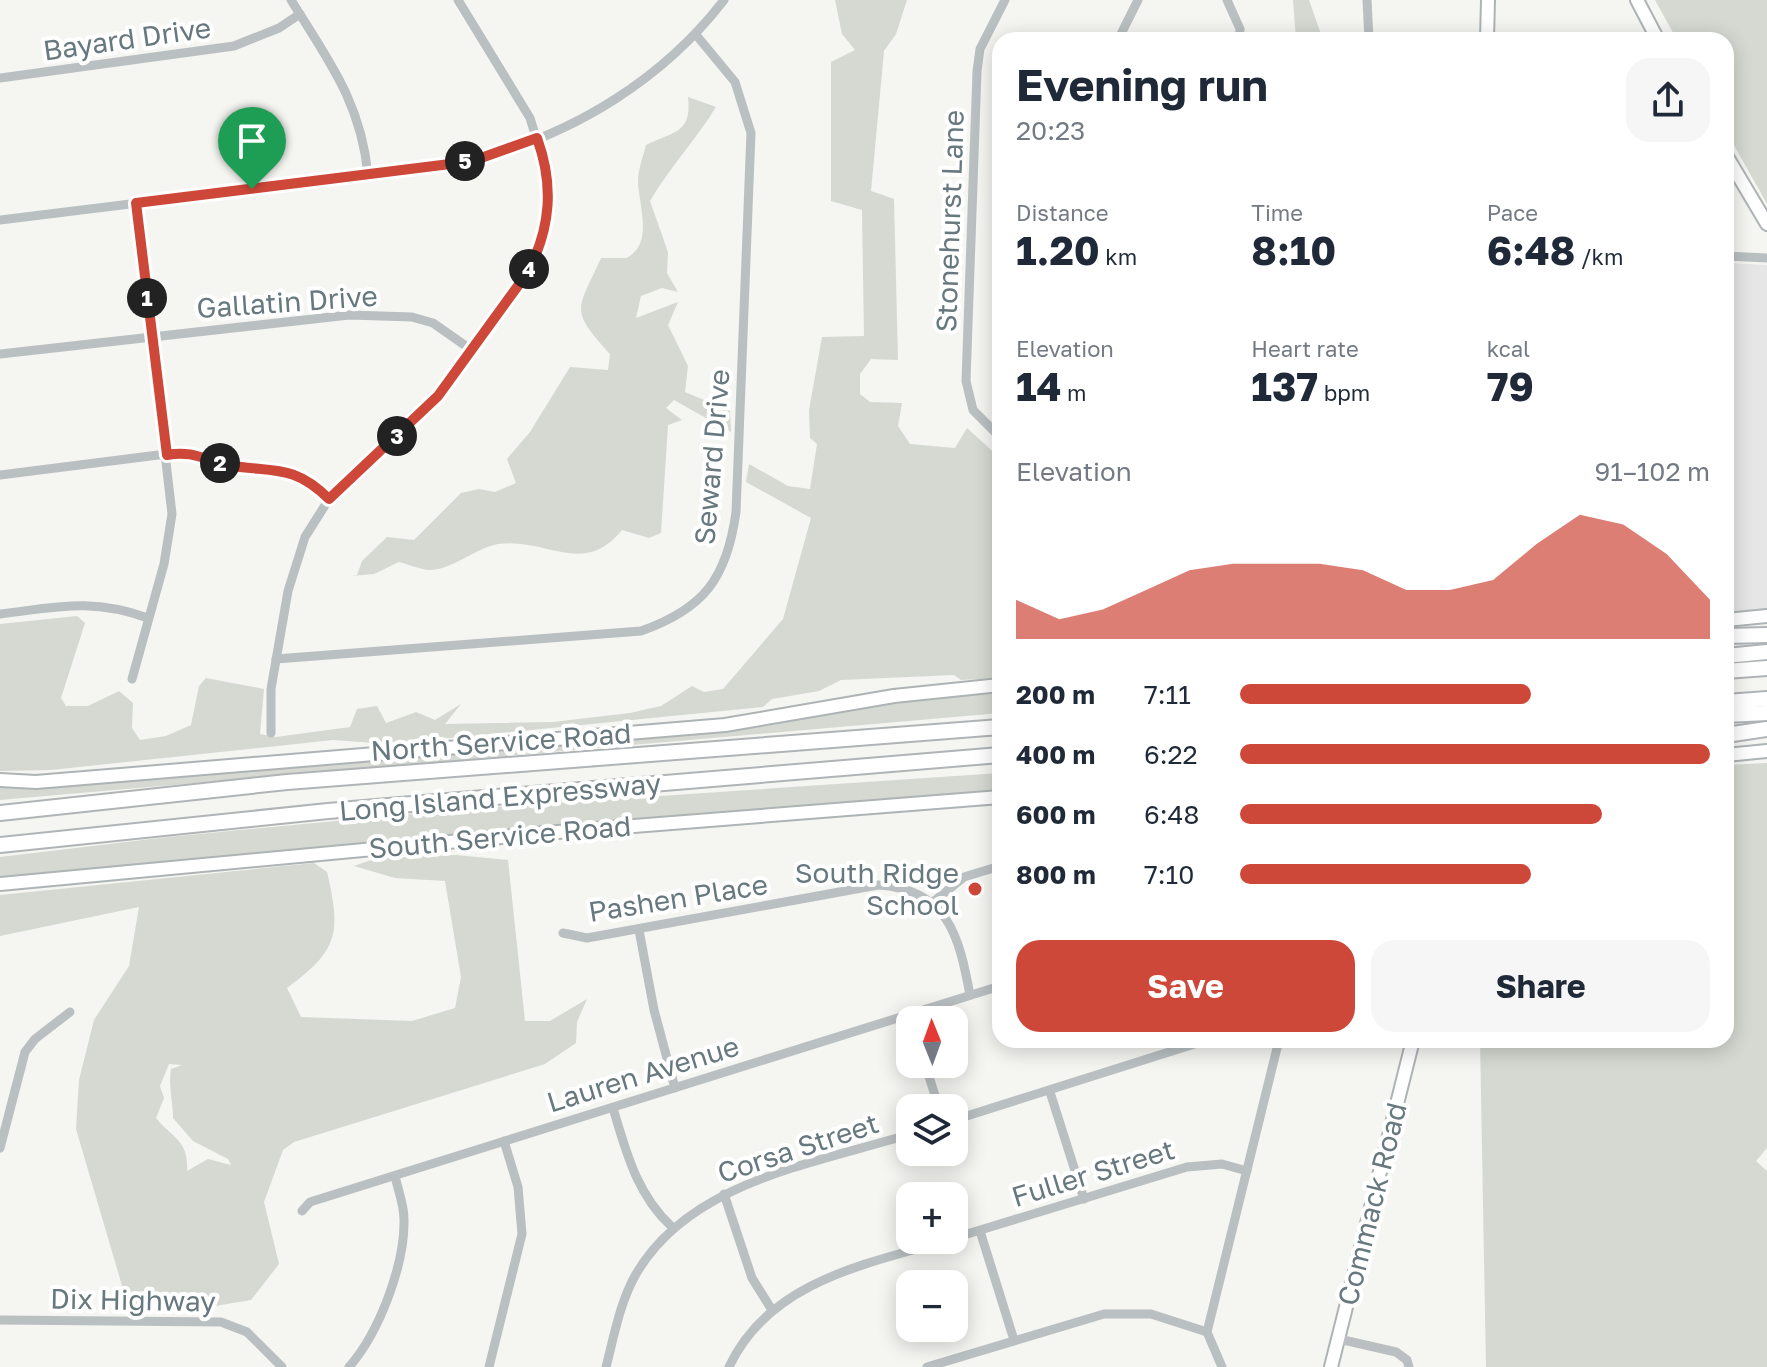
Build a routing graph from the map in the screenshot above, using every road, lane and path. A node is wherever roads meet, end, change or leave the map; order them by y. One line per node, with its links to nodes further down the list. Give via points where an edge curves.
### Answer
1 (291, 0): 10 (street)
2 (458, 0): 18 (street)
3 (724, 0): 16 (street)
4 (1005, 0): 29 (street, Stonehurst Lane, via 980,49 977,71 966,381 973,410)
5 (1138, 0): 11 (street)
6 (1227, 0): 12 (street)
7 (1367, 0): 13 (street)
8 (1488, 0): 14 (main road)
9 (1637, 0): 15 (main road)
10 (300, 14): 17 (street, Bayard Drive, via 234,46); 20 (street, via 353,105)
11 (1122, 32)
12 (1240, 32)
13 (1369, 32)
14 (1487, 32)
15 (1654, 32)
16 (697, 36): 18 (street, via 625,95); 42 (street, Seward Drive, via 735,82 751,133 736,512 725,563 712,586 668,622 641,631)
17 (0, 78)
18 (537, 138): 20 (street, via 481,158); 27 (street, via 548,176 546,228 528,272)
19 (1734, 168): 23 (main road)
20 (368, 175): 21 (street)
21 (136, 203): 22 (street); 26 (street)
22 (0, 220)
23 (1767, 224)
24 (1734, 256): 25 (street)
25 (1767, 258)
26 (151, 335): 27 (street, Gallatin Drive, via 312,316 412,317 433,323); 28 (street, Gallatin Drive); 30 (street)
27 (473, 351): 32 (street, via 438,396)
28 (0, 354)
29 (992, 429)
30 (167, 455): 31 (street); 32 (street, via 199,454 224,464 288,471); 36 (street, via 170,536)
31 (0, 475)
32 (329, 499): 42 (street, via 295,560)
33 (0, 614): 36 (street, via 97,604)
34 (1734, 614): 35 (main road)
35 (1761, 616): 37 (main road)
36 (148, 618): 45 (street)
37 (1734, 619)
38 (1767, 635): 39 (highway)
39 (1734, 636)
40 (1767, 652): 41 (highway)
41 (1734, 655)
42 (276, 659): 53 (street)
43 (1767, 668): 44 (highway)
44 (1734, 670)
45 (132, 679)
46 (992, 686): 58 (main road, North Service Road, via 894,696 725,725 36,782)
47 (1767, 699): 48 (highway)
48 (1734, 701)
49 (1767, 713): 50 (highway)
50 (1734, 715)
51 (992, 728): 60 (highway, Long Island Expressway, via 287,782)
52 (1767, 729): 54 (highway)
53 (271, 733)
54 (1734, 734)
55 (1767, 751): 56 (main road)
56 (1734, 754)
57 (992, 757): 61 (highway, Long Island Expressway, via 328,811)
58 (0, 780)
59 (992, 798): 63 (main road, South Service Road)
60 (3, 812)
61 (0, 845)
62 (992, 868): 64 (street, via 964,877)
63 (0, 884)
64 (933, 902): 65 (street, Pashen Place, via 897,886 878,885); 68 (street, via 957,940)
65 (639, 930): 66 (street, Pashen Place, via 587,938); 75 (street)
66 (563, 933)
67 (992, 988): 68 (street, Lauren Avenue)
68 (970, 995): 69 (street, Lauren Avenue)
69 (941, 1006)
70 (70, 1012): 81 (street, via 25,1052)
71 (896, 1022): 75 (street, Lauren Avenue)
72 (1183, 1048): 76 (street)
73 (1277, 1048): 82 (street)
74 (1411, 1048): 94 (main road, Commack Road)
75 (675, 1088): 77 (street, Lauren Avenue)
76 (1050, 1092): 78 (street); 85 (street)
77 (613, 1108): 80 (street, Lauren Avenue); 87 (street, via 638,1184)
78 (968, 1116)
79 (896, 1139): 84 (street, Corsa Street)
80 (504, 1141): 83 (street, Lauren Avenue); 98 (street, via 518,1187 522,1234)
81 (0, 1148)
82 (1247, 1171): 85 (street, Fuller Street, via 1222,1164 1196,1165); 93 (street)
83 (395, 1176): 86 (street, Lauren Avenue, via 310,1202); 97 (street, via 404,1217 395,1268 382,1317)
84 (724, 1194): 87 (street, Corsa Street); 91 (street, via 752,1278)
85 (1084, 1199): 88 (street, Fuller Street)
86 (302, 1211)
87 (672, 1227): 99 (street, Corsa Street, via 634,1277)
88 (980, 1231): 89 (street, Fuller Street); 95 (street)
89 (968, 1234)
90 (902, 1254): 91 (street, Fuller Street, via 824,1278)
91 (772, 1310): 100 (street, Fuller Street, via 742,1343)
92 (0, 1320): 96 (street, Dix Highway, via 221,1322 247,1332)
93 (1207, 1332): 95 (street, via 1159,1316 1121,1313); 102 (street)
94 (1339, 1339): 103 (main road, Commack Road); 104 (street, via 1396,1352)
95 (1014, 1340): 101 (street)
96 (282, 1367)
97 (349, 1367)
98 (489, 1367)
99 (606, 1367)
100 (729, 1367)
101 (928, 1367)
102 (1222, 1367)
103 (1331, 1367)
104 (1409, 1367)

